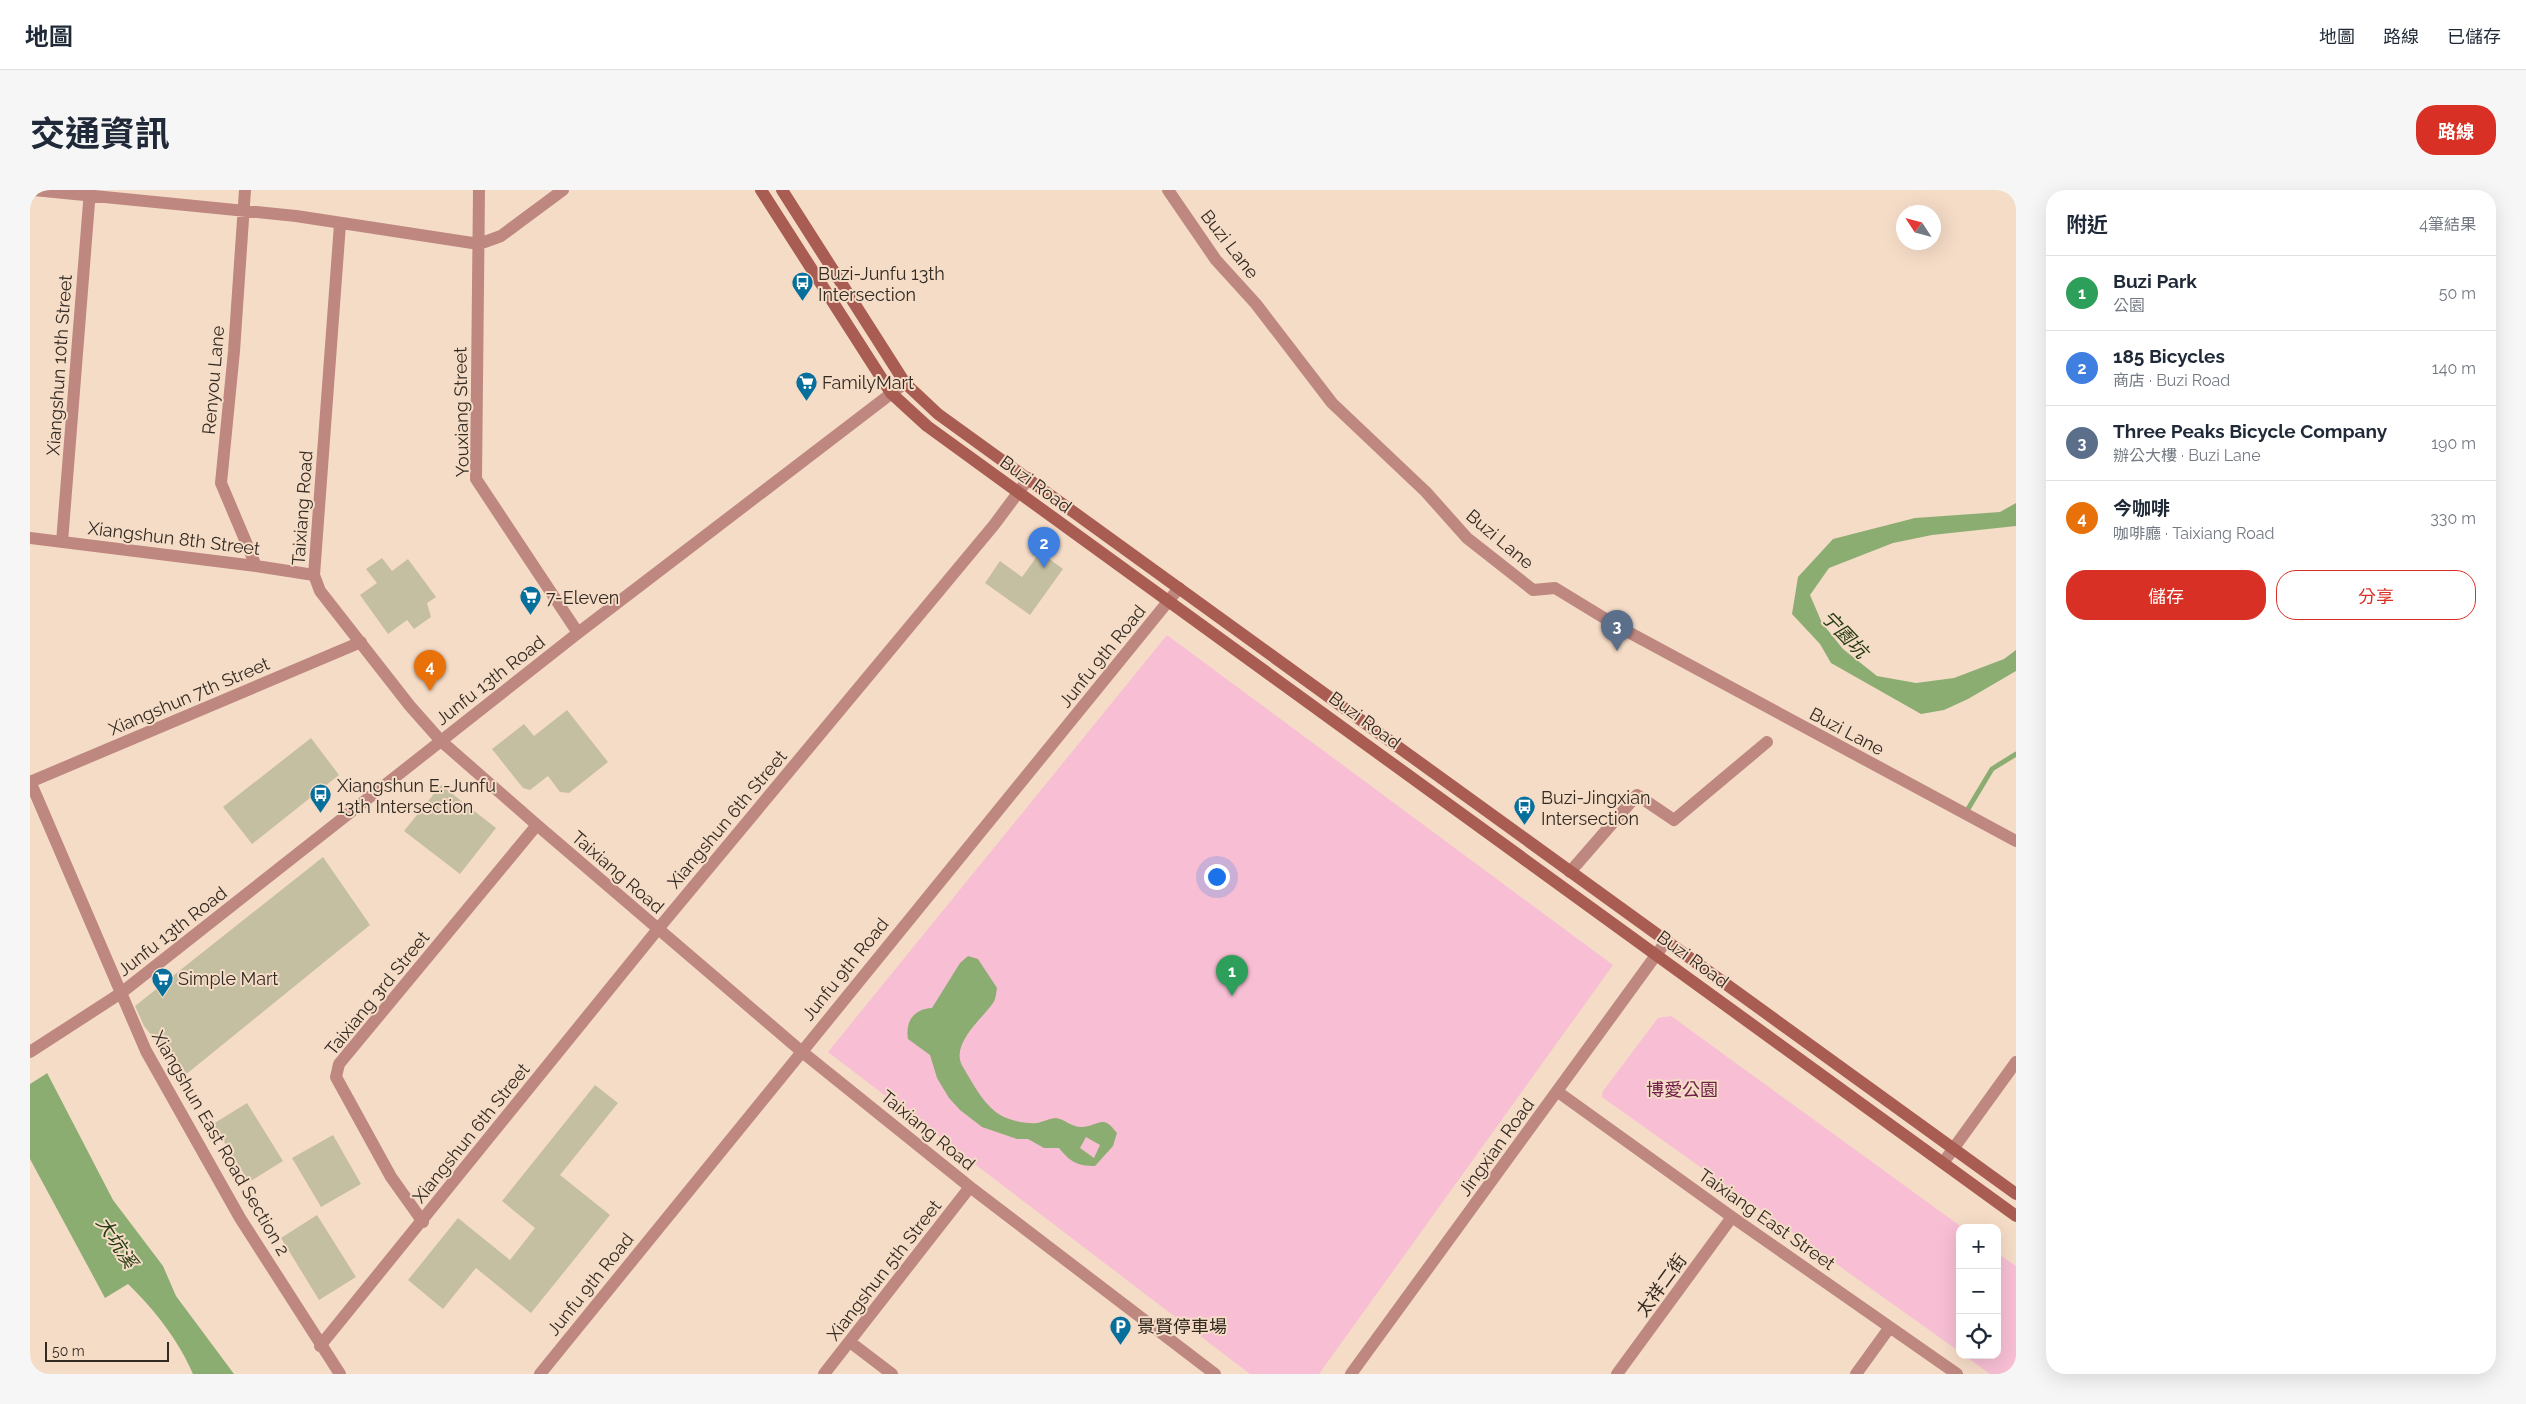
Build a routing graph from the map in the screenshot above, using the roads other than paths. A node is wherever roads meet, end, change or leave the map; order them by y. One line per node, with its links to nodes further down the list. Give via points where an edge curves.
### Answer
1 (34, 190): 8 (street)
2 (245, 190): 9 (street, Renyou Lane)
3 (479, 190): 11 (street, Youxiang Street)
4 (563, 190): 11 (street, via 501,236)
5 (761, 190): 13 (main road, Buzi Road)
6 (782, 190): 12 (main road, Buzi Road)
7 (1168, 190): 28 (street, Buzi Lane, via 1216,260 1256,304 1332,403 1426,492 1467,538 1533,590 1555,588 1628,632)
8 (90, 193): 9 (street); 17 (street, Xiangshun 10th Street)
9 (243, 210): 10 (street); 18 (street, Renyou Lane, via 221,483)
10 (340, 224): 11 (street); 19 (street, Taixiang Road)
11 (480, 244): 22 (street, Youxiang Street, via 476,479)
12 (904, 383): 13 (street, Junfu 13th Road); 14 (main road, Buzi Road, via 938,414)
13 (891, 393): 15 (main road, Buzi Road, via 927,426); 22 (street, Junfu 13th Road)
14 (1029, 478): 15 (street, Xiangshun 6th Street); 20 (main road, Buzi Road)
15 (1018, 493): 21 (main road, Buzi Road); 30 (street, Xiangshun 6th Street, via 994,526)
16 (30, 538): 17 (street, Xiangshun 8th Street)
17 (62, 542): 18 (street, Xiangshun 8th Street)
18 (256, 566): 19 (street, Xiangshun 8th Street)
19 (314, 575): 23 (street, Taixiang Road, via 320,591)
20 (1179, 588): 21 (street, Junfu 9th Road); 29 (main road, Buzi Road)
21 (1170, 600): 32 (main road, Buzi Road); 34 (street, Junfu 9th Road)
22 (578, 633): 24 (street, Junfu 13th Road)
23 (361, 642): 24 (street, Taixiang Road); 26 (street, Xiangshun 7th Street)
24 (441, 741): 27 (street, Taixiang Road); 33 (street, Junfu 13th Road)
25 (1767, 742): 29 (street, via 1674,820 1637,795)
26 (30, 781): 33 (street, Xiangshun East Road Section 2)
27 (537, 826): 30 (street, Taixiang Road); 44 (street, Taixiang 3rd Street, via 338,1064 336,1077 391,1177)
28 (2016, 841)
29 (1570, 872): 31 (main road, Buzi Road)
30 (658, 929): 34 (street, Taixiang Road); 44 (street, Xiangshun 6th Street)
31 (1667, 940): 32 (street, Jingxian Road); 38 (main road, Buzi Road)
32 (1657, 954): 37 (street, Jingxian Road); 39 (main road, Buzi Road)
33 (121, 994): 35 (street, Junfu 13th Road); 47 (street, Xiangshun East Road Section 2, via 174,1103 240,1218)
34 (801, 1051): 40 (street, Taixiang Road); 49 (street, Junfu 9th Road)
35 (30, 1052)
36 (2016, 1062): 38 (street)
37 (1558, 1092): 43 (street, Taixiang East Street); 53 (street, Jingxian Road)
38 (1953, 1148): 39 (street); 41 (main road, Buzi Road)
39 (1943, 1163): 42 (main road, Buzi Road)
40 (970, 1187): 46 (street, Xiangshun 5th Street); 52 (street, Taixiang Road)
41 (2016, 1194)
42 (2016, 1216)
43 (1732, 1217): 45 (street, Taixiang East Street); 54 (street, 太祥二街)
44 (423, 1222): 47 (street, Xiangshun 6th Street)
45 (1890, 1327): 55 (street); 56 (street, Taixiang East Street)
46 (850, 1342): 50 (street, Xiangshun 5th Street); 51 (street)
47 (320, 1346): 48 (street, Xiangshun East Road Section 2)
48 (340, 1374)
49 (540, 1374)
50 (824, 1374)
51 (892, 1374)
52 (1215, 1374)
53 (1351, 1374)
54 (1617, 1374)
55 (1856, 1374)
56 (1957, 1374)

